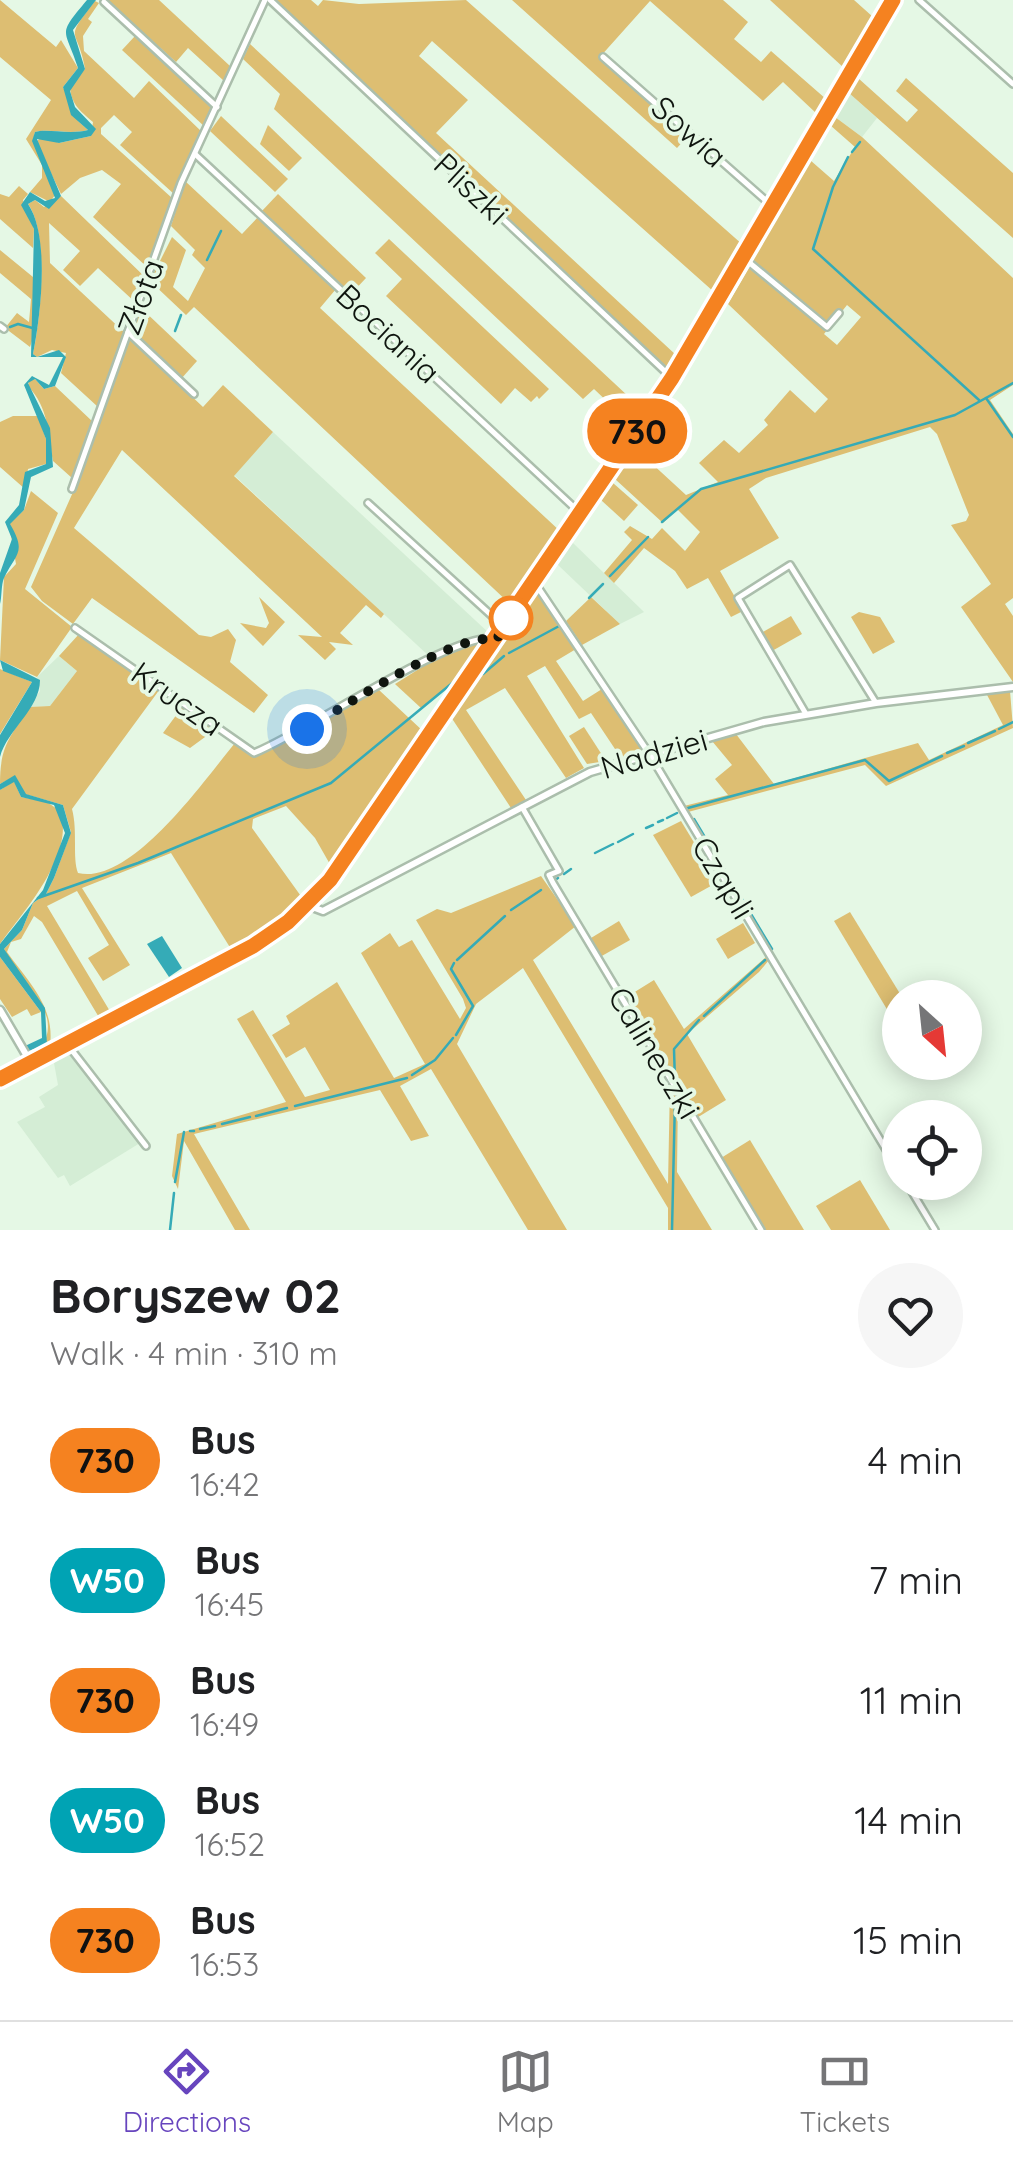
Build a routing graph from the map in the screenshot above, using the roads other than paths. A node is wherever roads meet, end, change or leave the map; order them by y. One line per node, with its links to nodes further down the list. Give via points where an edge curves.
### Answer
1 (267, 0): 7 (street, Złota); 13 (street, Pliszki)
2 (919, 0): 6 (street)
3 (104, 2): 7 (street)
4 (891, 4): 9 (main road)
5 (603, 57): 9 (street, Sowia)
6 (1013, 84)
7 (217, 107): 8 (street, Złota)
8 (194, 154): 12 (street, Złota); 17 (street, Bociania)
9 (774, 208): 10 (main road)
10 (744, 259): 11 (street, via 827,327); 13 (main road)
11 (839, 314)
12 (128, 332): 14 (street); 15 (street, Złota)
13 (672, 378): 17 (main road)
14 (194, 394)
15 (72, 489)
16 (368, 504): 19 (street)
17 (582, 514): 18 (main road)
18 (537, 585): 19 (main road); 25 (street, Czapli)
19 (505, 627): 21 (main road)
20 (75, 628): 21 (street, Krucza, via 254,753 447,650)
21 (496, 640): 27 (main road)
22 (1013, 687): 23 (main road, Nadziei)
23 (876, 702): 24 (main road, Nadziei); 24 (street, via 790,566 738,596)
24 (806, 714): 25 (main road, Nadziei)
25 (650, 756): 26 (main road, Nadziei, via 590,772); 32 (street, Czapli)
26 (522, 807): 27 (main road, Nadziei, via 325,910); 35 (street, Calineczki, via 558,871 549,875)
27 (307, 905): 29 (main road, via 253,946)
28 (0, 1010): 30 (main road)
29 (67, 1044): 30 (main road); 33 (street)
30 (28, 1059): 31 (main road)
31 (0, 1079)
32 (882, 1143)
33 (146, 1146)
34 (917, 1200): 36 (street)
35 (761, 1230)
36 (935, 1230)

